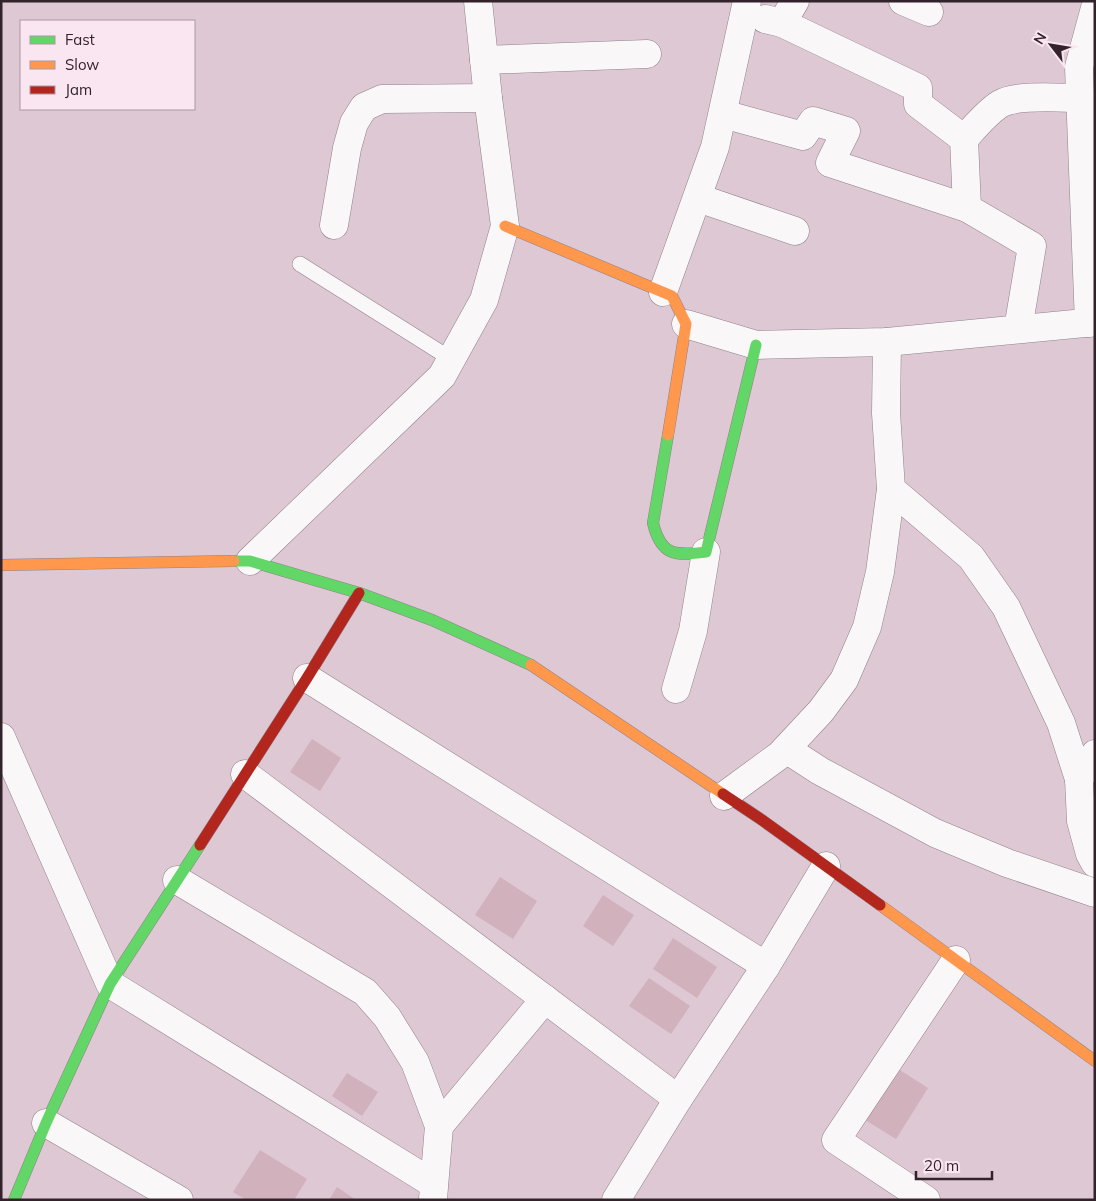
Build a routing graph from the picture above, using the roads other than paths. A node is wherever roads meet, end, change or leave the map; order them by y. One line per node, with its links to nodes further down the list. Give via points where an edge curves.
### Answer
1 (478, 1): 8 (street)
2 (904, 1): 6 (street)
3 (745, 8): 5 (street); 11 (street)
4 (1095, 8): 10 (street, via 1079,67)
5 (788, 12): 12 (street, via 918,88 918,104)
6 (929, 12)
7 (647, 54): 8 (street)
8 (484, 60): 9 (street)
9 (488, 98): 16 (street, via 382,99 364,107 354,123 347,148); 17 (street)
10 (1081, 98): 12 (street, via 1018,98 1001,103); 13 (street)
11 (723, 114): 14 (street); 15 (street, via 803,136 813,121 846,131 830,163)
12 (964, 139): 15 (street)
13 (1089, 176): 21 (street)
14 (698, 196): 18 (street); 20 (street)
15 (967, 208): 23 (street, via 1032,246)
16 (334, 225)
17 (505, 226): 20 (street); 26 (street, via 484,300)
18 (795, 231)
19 (300, 264): 26 (lane)
20 (663, 292): 22 (street, via 672,296)
21 (1092, 322): 23 (street)
22 (686, 324): 25 (street); 28 (street, via 653,523 655,535 666,551 682,556)
23 (1018, 329): 24 (street)
24 (887, 342): 25 (street); 27 (street, via 886,412)
25 (756, 345): 28 (street)
26 (451, 359): 29 (street, via 442,376)
27 (891, 489): 35 (street, via 880,572 867,627 844,680); 38 (street, via 971,557 1006,607 1061,723)
28 (706, 552): 33 (street, via 693,631)
29 (250, 561): 30 (street); 31 (street)
30 (1, 564)
31 (359, 593): 32 (street); 39 (street, via 432,620 529,664)
32 (307, 678): 37 (street); 45 (street)
33 (676, 689)
34 (1, 737): 46 (street)
35 (786, 749): 39 (street); 43 (street, via 935,833 1007,864)
36 (1095, 754): 38 (street)
37 (245, 774): 42 (street); 47 (street)
38 (1079, 779): 40 (street, via 1081,821)
39 (724, 796): 41 (street)
40 (1095, 863)
41 (826, 866): 44 (street); 45 (street)
42 (177, 880): 46 (street); 51 (street, via 364,992 387,1017 415,1062)
43 (1095, 893)
44 (956, 960): 48 (street); 56 (street, via 836,1140)
45 (766, 966): 49 (street)
46 (110, 984): 50 (street); 52 (street)
47 (545, 999): 49 (street); 51 (street)
48 (1095, 1061)
49 (678, 1099): 55 (street)
50 (46, 1123): 53 (street); 54 (street)
51 (439, 1126): 52 (street)
52 (433, 1192)
53 (14, 1200)
54 (179, 1200)
55 (616, 1200)
56 (926, 1200)

